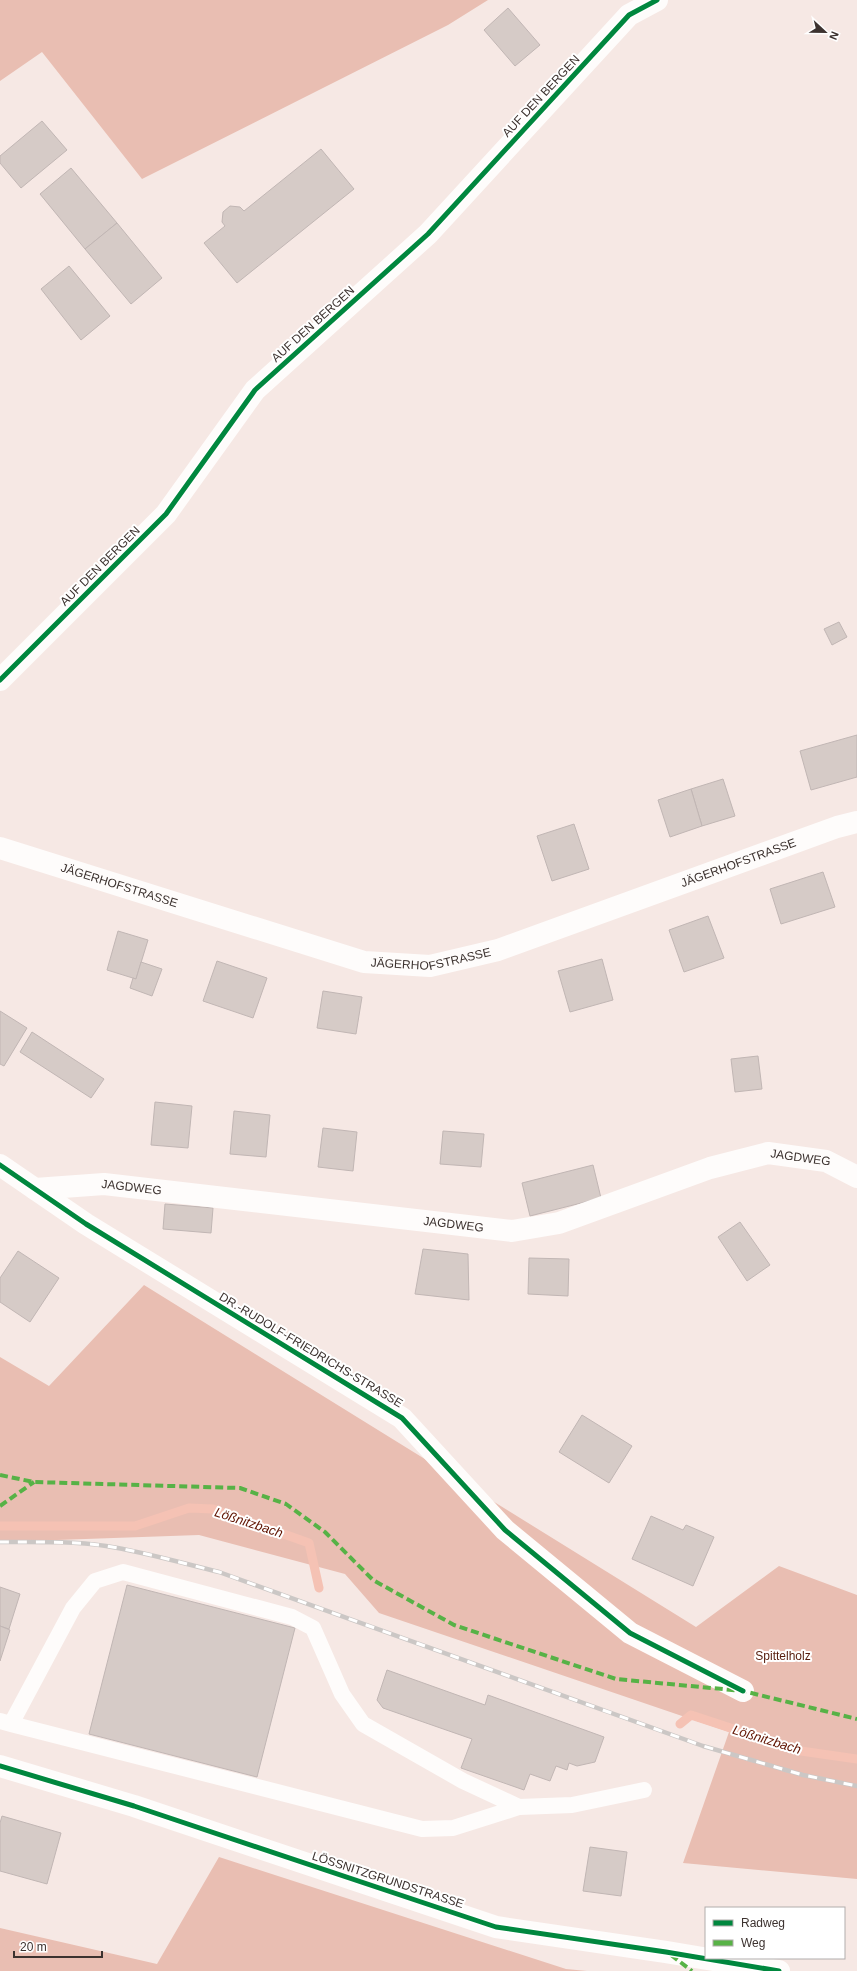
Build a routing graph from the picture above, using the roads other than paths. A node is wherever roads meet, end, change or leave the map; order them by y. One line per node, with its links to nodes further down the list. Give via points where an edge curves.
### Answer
1 (657, 0): 2 (street, AUF DEN BERGEN, via 629,15 428,234 255,390 166,514)
2 (0, 680)
3 (857, 822): 4 (street, JÄGERHOFSTRASSE, via 837,827 498,950 430,966 364,962)
4 (0, 848)
5 (0, 1165): 7 (street, DR.-RUDOLF-FRIEDRICHS-STRASSE)
6 (857, 1177): 7 (street, JAGDWEG, via 826,1161 768,1153 710,1168 559,1223 512,1231 104,1184)
7 (35, 1189): 8 (street, DR.-RUDOLF-FRIEDRICHS-STRASSE, via 93,1229 402,1418 504,1530 630,1633)
8 (743, 1691)
9 (5, 1723): 12 (lane, via 422,1829 453,1828); 12 (lane, via 73,1608 95,1581 123,1572 292,1617 313,1628 342,1694 363,1724 464,1781)
10 (0, 1766): 13 (street, LÖSSNITZGRUNDSTRASSE, via 134,1806 496,1927)
11 (644, 1790): 12 (lane, via 572,1805)
12 (519, 1807)
13 (705, 1959)
14 (708, 1959): 15 (street, LÖSSNITZGRUNDSTRASSE)
15 (779, 1971)

